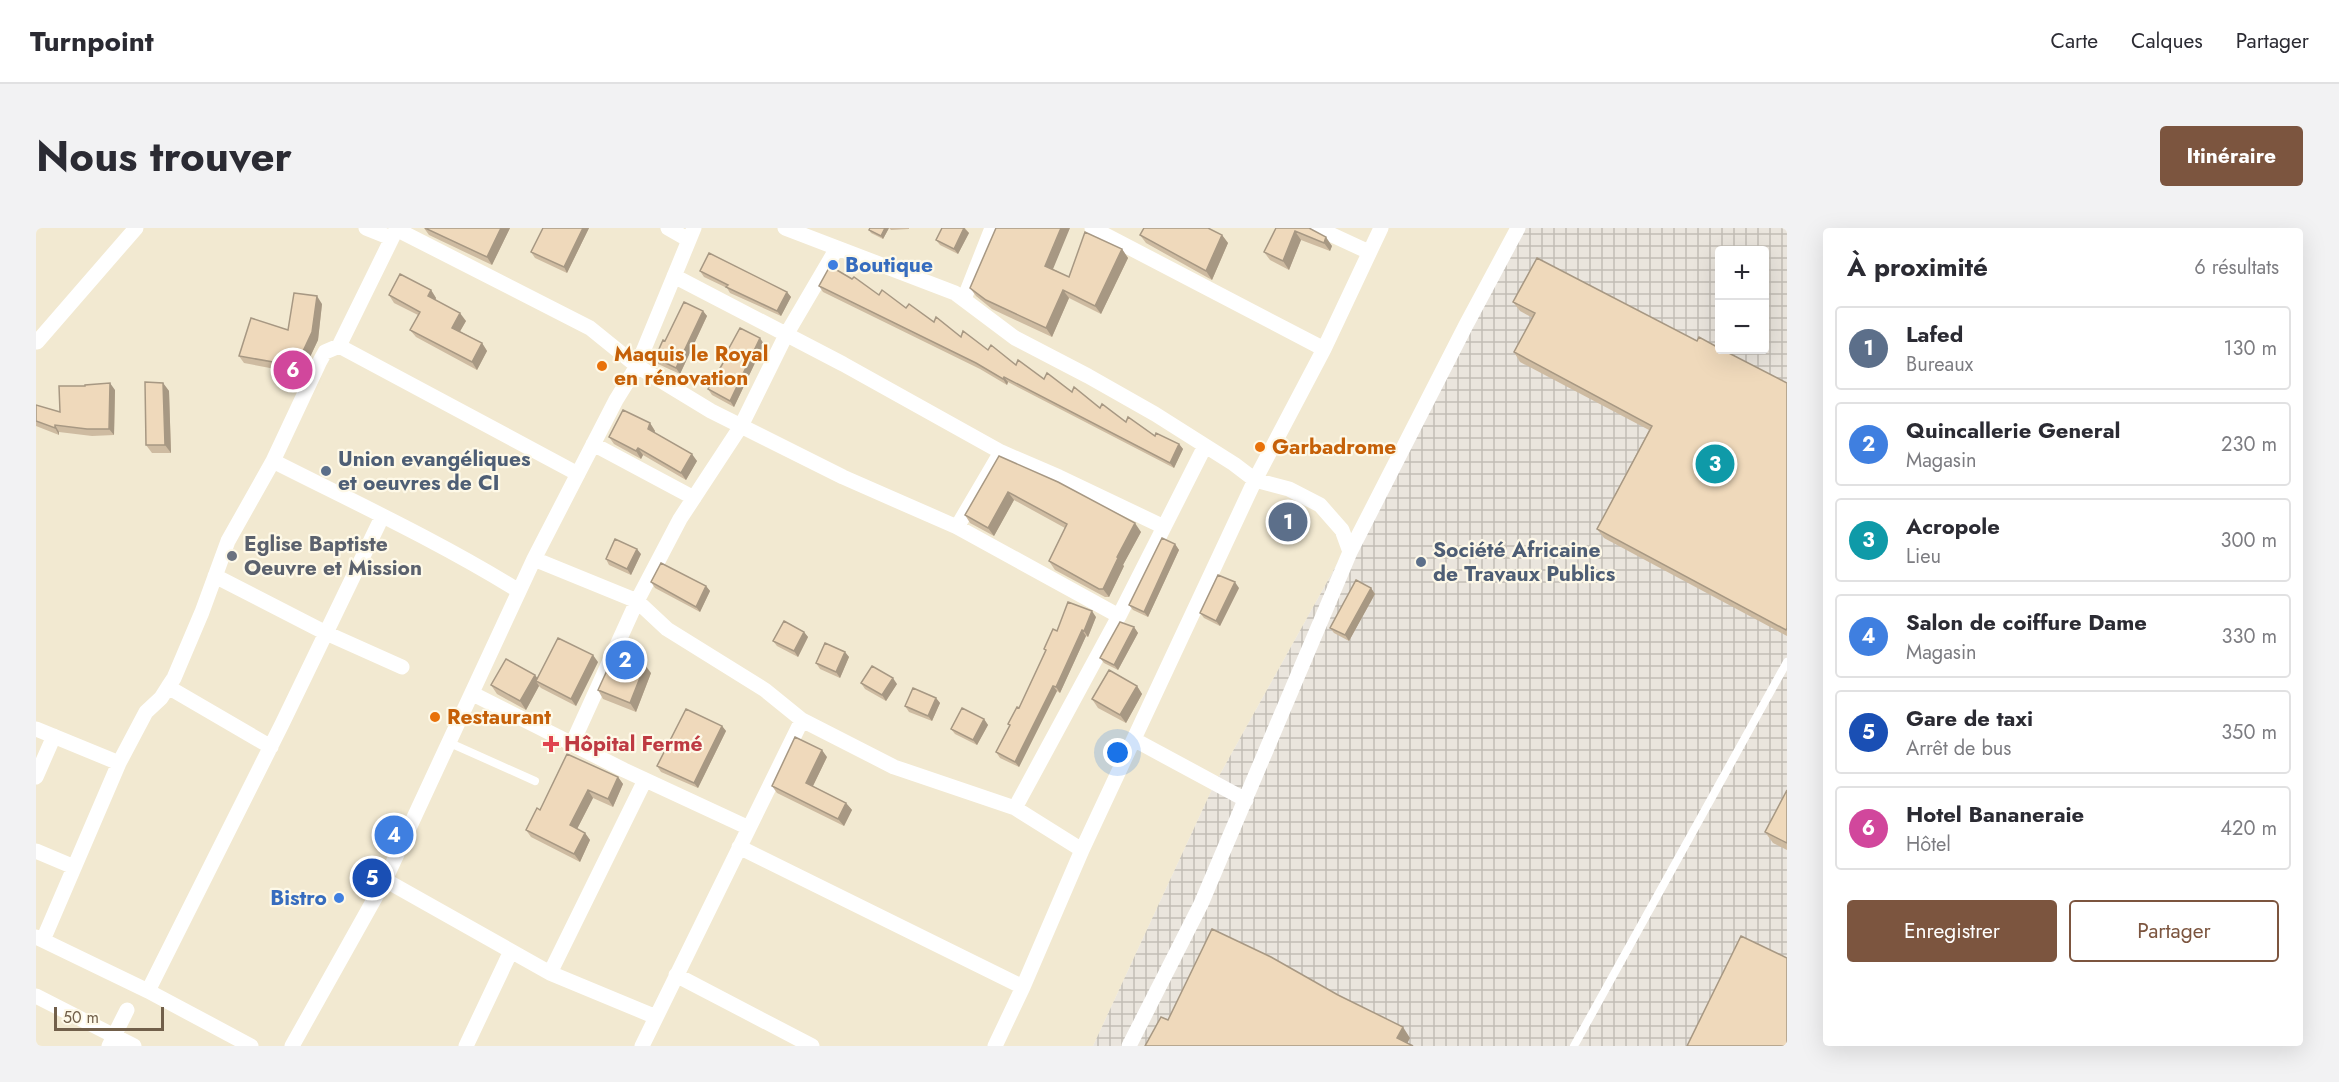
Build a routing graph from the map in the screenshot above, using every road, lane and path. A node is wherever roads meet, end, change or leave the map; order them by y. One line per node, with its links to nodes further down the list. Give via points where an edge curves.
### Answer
1 (136, 228): 17 (street)
2 (366, 228): 10 (street)
3 (668, 228): 11 (street)
4 (785, 228): 12 (street)
5 (992, 228): 15 (street)
6 (1092, 228): 19 (street)
7 (1317, 228): 13 (street)
8 (1381, 228): 13 (street)
9 (1518, 228): 32 (street)
10 (395, 232): 18 (street); 20 (street, via 590,328)
11 (692, 234): 14 (street)
12 (837, 248): 15 (street); 16 (street)
13 (1369, 252): 19 (street)
14 (674, 276): 16 (street); 20 (street)
15 (964, 299): 23 (street, via 1015,338 1155,414)
16 (786, 335): 21 (street); 24 (street)
17 (37, 342)
18 (339, 346): 25 (street, via 325,352); 26 (street)
19 (1324, 349): 27 (street)
20 (636, 366): 21 (street); 22 (street)
21 (741, 426): 28 (street); 30 (street)
22 (593, 444): 26 (street); 28 (street)
23 (1205, 446): 27 (street); 31 (street)
24 (1001, 452): 30 (street); 31 (street)
25 (273, 461): 29 (street); 34 (street, via 228,541)
26 (578, 474): 33 (street)
27 (1255, 480): 32 (street, via 1289,489 1320,505 1342,530); 46 (street)
28 (694, 498): 36 (street)
29 (382, 517): 35 (street, via 471,561); 38 (street)
30 (957, 527): 37 (street)
31 (1164, 527): 37 (street)
32 (1350, 552): 54 (street)
33 (534, 559): 35 (street); 36 (street)
34 (215, 576): 38 (street); 41 (street)
35 (519, 591): 42 (street)
36 (637, 601): 43 (street, via 667,629 765,690); 48 (street)
37 (1119, 616): 55 (street)
38 (326, 633): 40 (street); 49 (street)
39 (1787, 662): 80 (lane)
40 (402, 667)
41 (168, 687): 49 (street); 50 (street, via 146,712)
42 (473, 694): 47 (street); 48 (street)
43 (802, 720): 55 (street, via 894,767); 56 (street)
44 (36, 729): 45 (street)
45 (54, 736): 50 (street); 51 (street)
46 (1135, 740): 54 (street); 58 (street)
47 (450, 743): 53 (lane); 61 (street)
48 (572, 744): 52 (street)
49 (271, 747): 67 (street)
50 (119, 763): 60 (street)
51 (36, 777)
52 (645, 780): 56 (street); 64 (street)
53 (535, 782)
54 (1246, 800): 79 (street, via 1201,903)
55 (1015, 808): 58 (street)
56 (749, 828): 57 (street)
57 (739, 847): 65 (street); 66 (street)
58 (1082, 850): 66 (street)
59 (36, 851): 60 (street)
60 (74, 867): 62 (street)
61 (385, 880): 63 (street); 74 (street)
62 (39, 939): 67 (street)
63 (511, 951): 64 (street); 75 (street)
64 (550, 973): 70 (street)
65 (676, 975): 70 (street); 77 (street)
66 (1023, 987): 78 (street)
67 (148, 991): 73 (street)
68 (36, 996): 71 (street)
69 (127, 1010): 71 (street)
70 (656, 1017): 76 (street)
71 (111, 1041): 72 (street)
72 (134, 1046)
73 (251, 1046)
74 (292, 1046)
75 (466, 1046)
76 (642, 1046)
77 (812, 1046)
78 (995, 1046)
79 (1129, 1046)
80 (1574, 1046)

